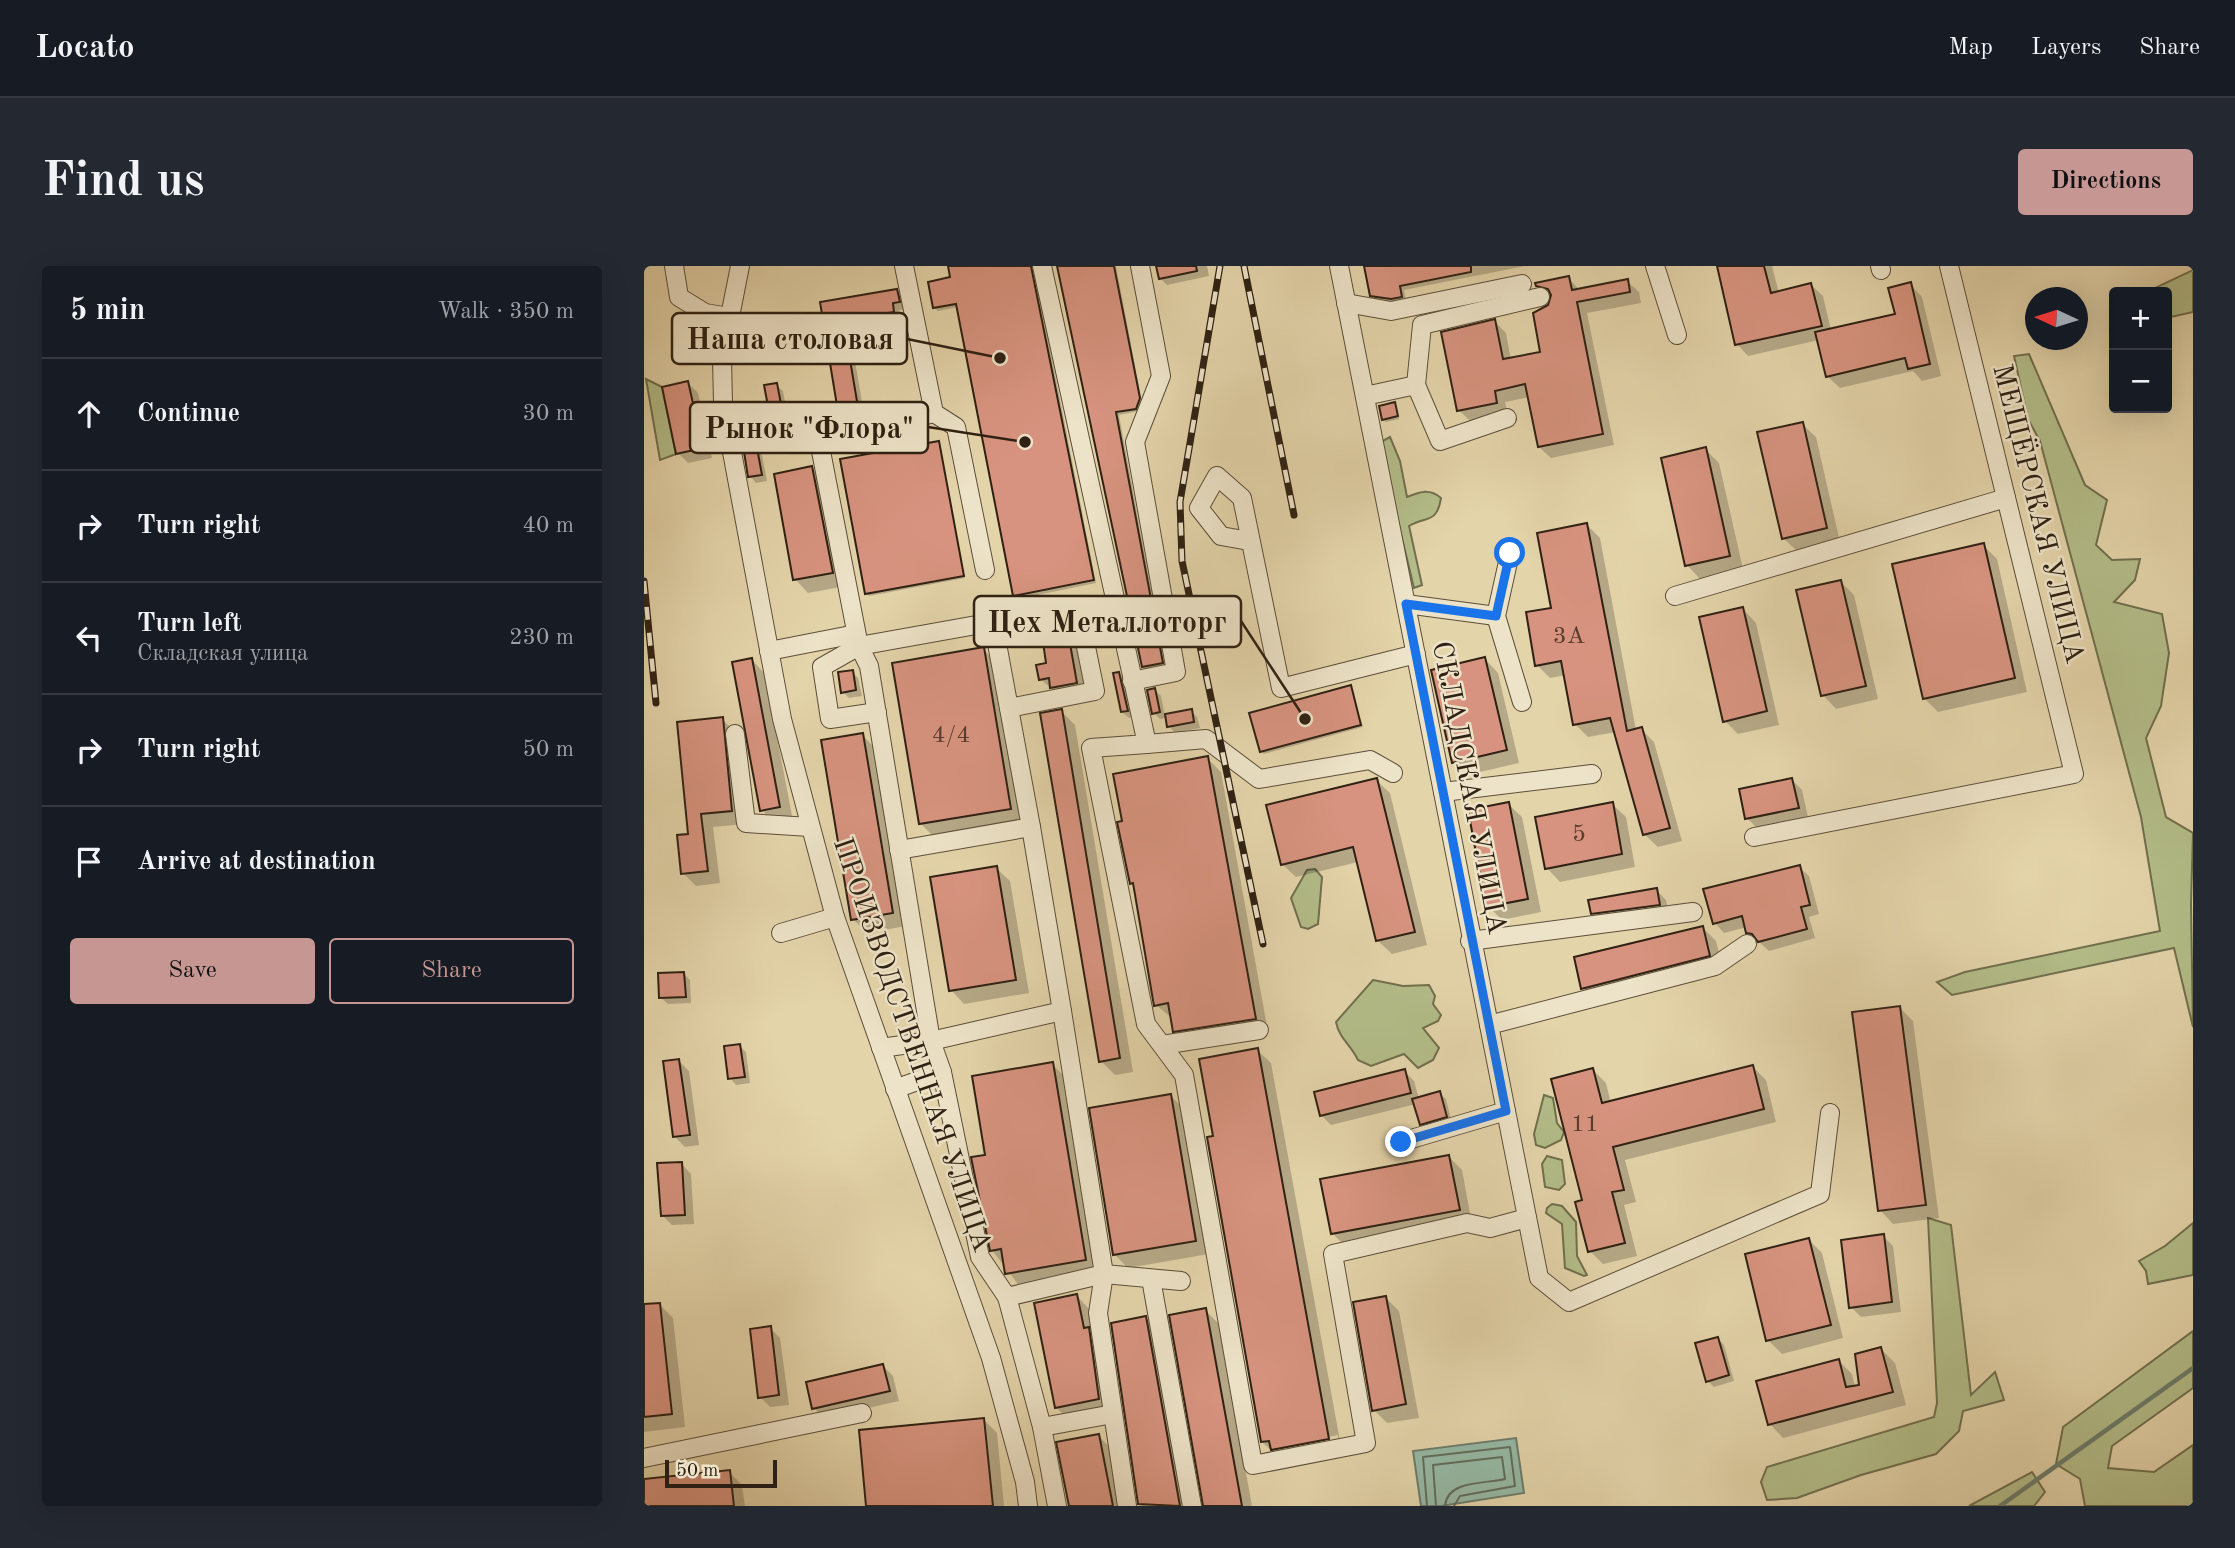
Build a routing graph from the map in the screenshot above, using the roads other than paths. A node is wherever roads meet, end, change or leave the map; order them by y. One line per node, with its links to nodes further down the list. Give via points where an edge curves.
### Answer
1 (674, 266): 12 (street, via 679,297 705,313)
2 (740, 266): 12 (street, ПРОИЗВОДСТВЕННАЯ УЛИЦА)
3 (904, 266): 16 (street)
4 (1042, 266): 29 (street)
5 (1140, 266): 29 (street, via 1161,376 1135,442 1176,672)
6 (1339, 266): 11 (street, СКЛАДСКАЯ УЛИЦА)
7 (1655, 266): 13 (street)
8 (1950, 266): 18 (street, МЕЩЁРСКАЯ УЛИЦА)
9 (1522, 284): 11 (street, via 1391,311)
10 (1540, 297): 14 (street, via 1422,325)
11 (1346, 303): 15 (street, СКЛАДСКАЯ УЛИЦА)
12 (729, 317): 27 (street, ПРОИЗВОДСТВЕННАЯ УЛИЦА, via 722,357 723,404)
13 (1677, 335)
14 (1416, 385): 15 (street); 17 (street, via 1440,440)
15 (1365, 396): 23 (street, СКЛАДСКАЯ УЛИЦА)
16 (934, 413): 21 (street, via 956,427); 26 (street, via 819,441)
17 (1507, 418)
18 (2006, 498): 22 (street); 40 (street, МЕЩЁРСКАЯ УЛИЦА, via 2074,774)
19 (1249, 541): 28 (street, via 1281,688)
20 (1510, 553): 24 (street)
21 (985, 570)
22 (1675, 596)
23 (1406, 604): 24 (street); 28 (street, СКЛАДСКАЯ УЛИЦА)
24 (1496, 616): 30 (street)
25 (1083, 632): 31 (street, via 1095,691)
26 (858, 640): 27 (street); 31 (street, via 993,622); 32 (street, via 869,666); 32 (street, via 822,667 830,719)
27 (769, 651): 38 (street, ПРОИЗВОДСТВЕННАЯ УЛИЦА)
28 (1416, 654): 37 (street, СКЛАДСКАЯ УЛИЦА)
29 (1132, 681): 34 (street)
30 (1521, 702)
31 (1009, 708): 39 (street)
32 (877, 712): 41 (street)
33 (734, 734): 38 (street, via 746,823)
34 (1147, 744): 35 (street, via 1206,739 1259,779 1370,760); 51 (street, via 1091,748 1146,1024)
35 (1393, 773)
36 (1592, 774): 37 (street)
37 (1443, 792): 45 (street, СКЛАДСКАЯ УЛИЦА)
38 (810, 827): 43 (street, ПРОИЗВОДСТВЕННАЯ УЛИЦА)
39 (1031, 828): 41 (street); 47 (street)
40 (1754, 837)
41 (899, 850): 50 (street)
42 (1693, 912): 45 (street)
43 (835, 918): 44 (street); 52 (street, ПРОИЗВОДСТВЕННАЯ УЛИЦА)
44 (781, 933)
45 (1470, 941): 48 (street, СКЛАДСКАЯ УЛИЦА)
46 (1747, 944): 48 (street, via 1715,966)
47 (1062, 1011): 50 (street); 59 (street)
48 (1489, 1024): 55 (street, СКЛАДСКАЯ УЛИЦА)
49 (1259, 1030): 51 (street)
50 (930, 1041): 52 (street); 53 (street)
51 (1162, 1045): 58 (street, via 1184,1075 1253,1465 1366,1443 1333,1254 1467,1223 1490,1228)
52 (881, 1048): 54 (street, ПРОИЗВОДСТВЕННАЯ УЛИЦА)
53 (942, 1072): 54 (street); 62 (street, via 980,1257)
54 (895, 1089): 67 (street, ПРОИЗВОДСТВЕННАЯ УЛИЦА, via 991,1357)
55 (1506, 1111): 57 (street); 58 (street, СКЛАДСКАЯ УЛИЦА)
56 (1830, 1113): 58 (street, СКЛАДСКАЯ УЛИЦА, via 1820,1194 1569,1302 1539,1278)
57 (1401, 1142)
58 (1527, 1218)
59 (1104, 1274): 60 (street); 62 (street); 64 (street, via 1098,1313)
60 (1151, 1279): 61 (street); 70 (street)
61 (1181, 1282)
62 (1007, 1297): 65 (street)
63 (863, 1413): 66 (street)
64 (1114, 1414): 65 (street); 69 (street)
65 (1042, 1427): 68 (street)
66 (644, 1458)
67 (1028, 1506)
68 (1057, 1506)
69 (1127, 1506)
70 (1192, 1506)

